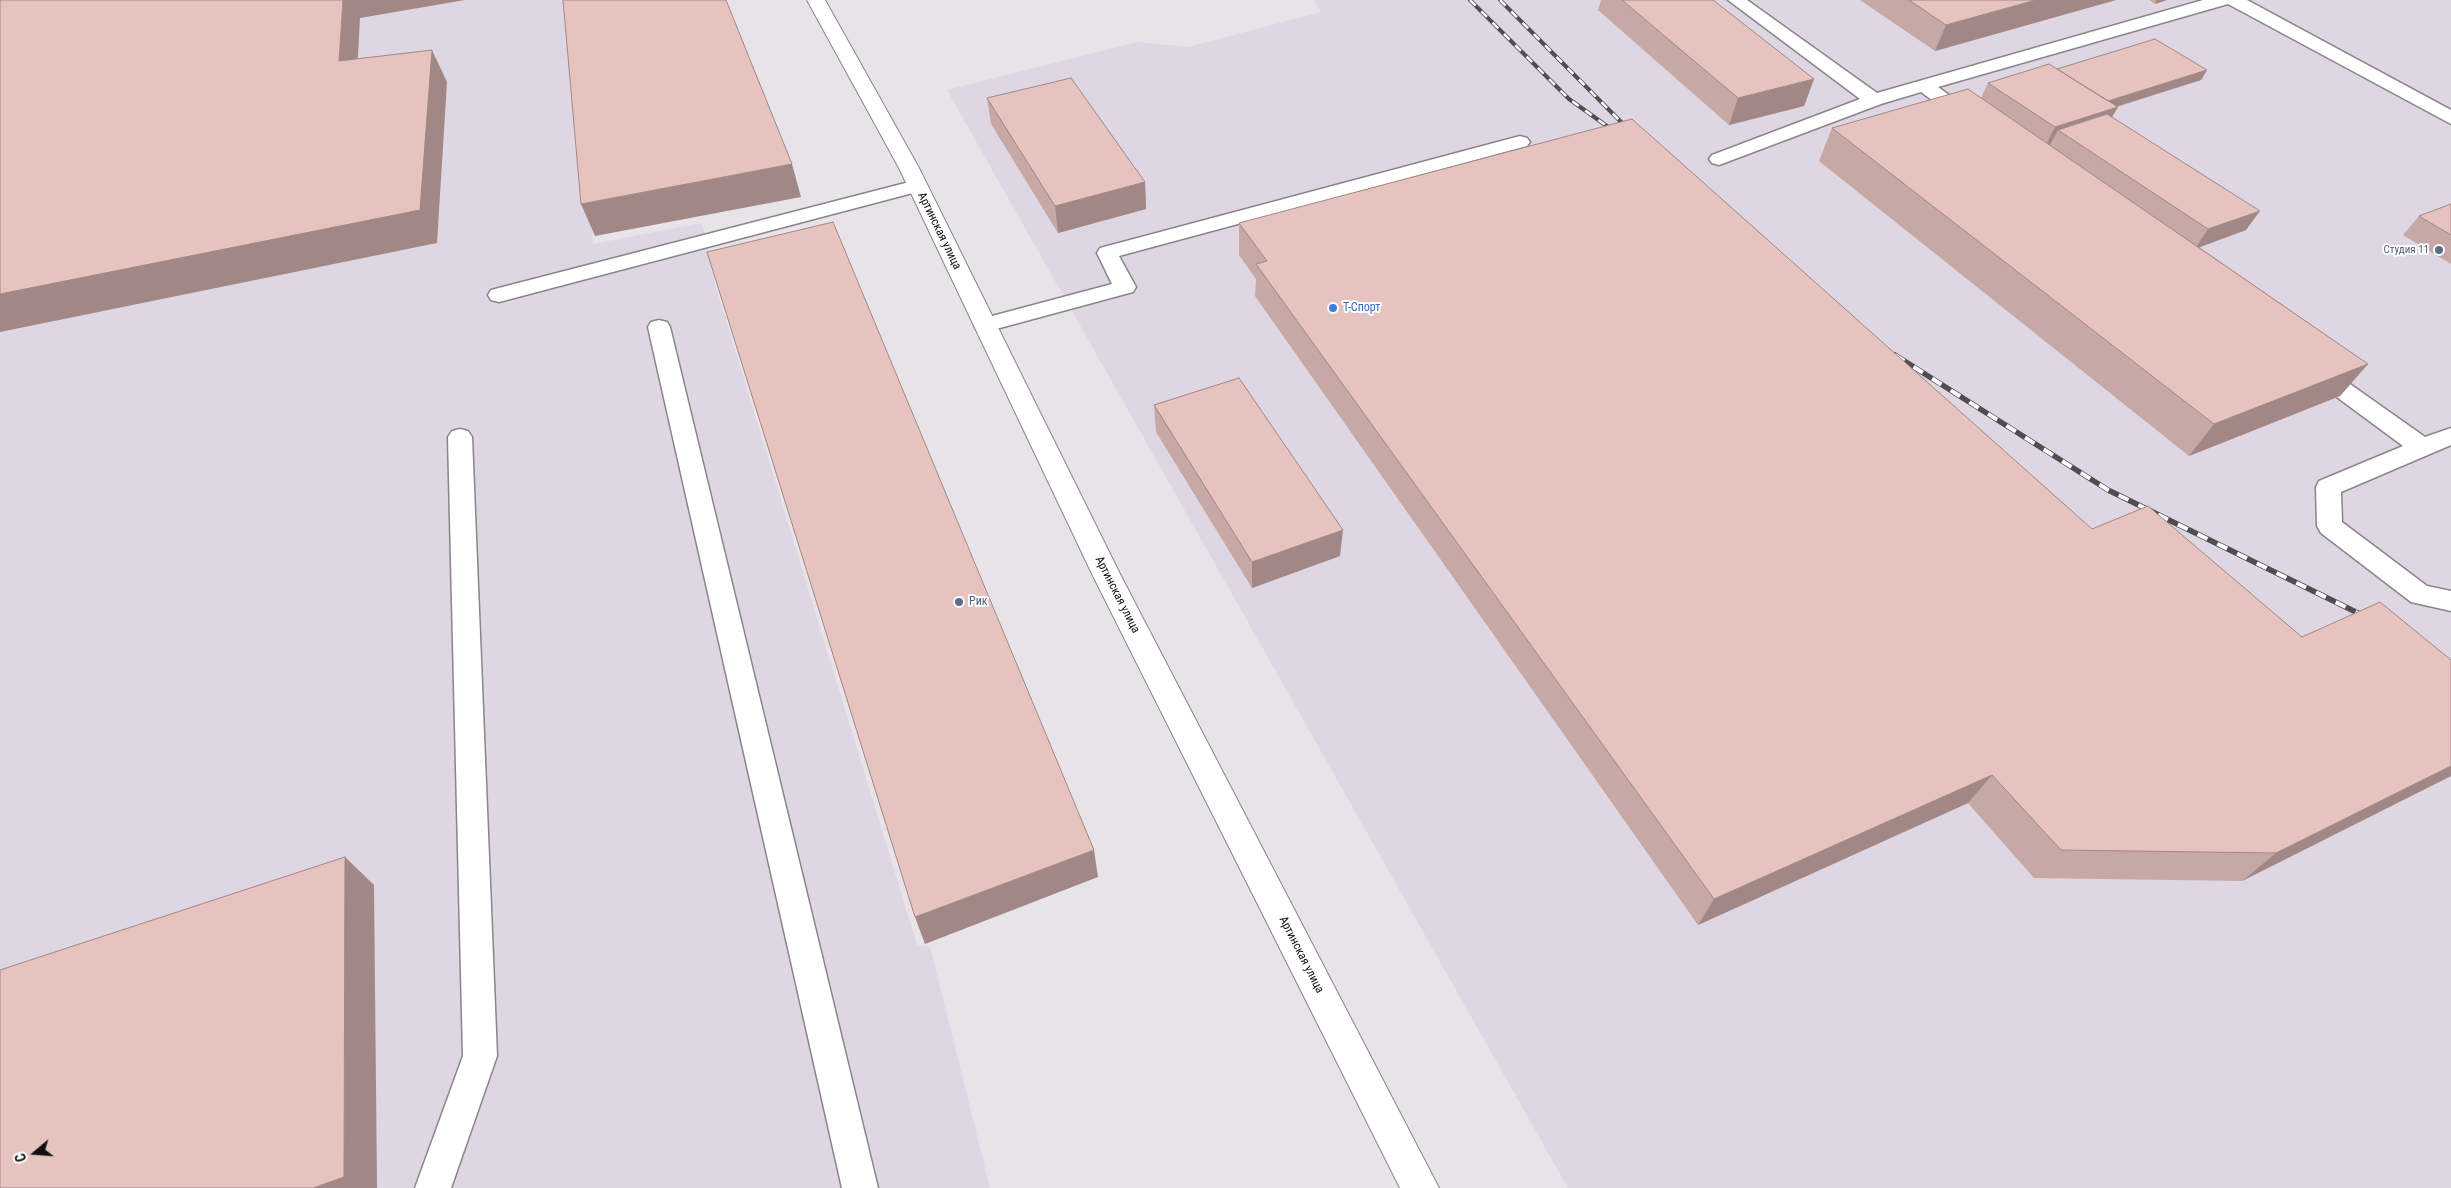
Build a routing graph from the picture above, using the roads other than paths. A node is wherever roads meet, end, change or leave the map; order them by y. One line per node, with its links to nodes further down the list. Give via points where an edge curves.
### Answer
1 (816, 0): 11 (street, Артинская улица)
2 (1736, 0): 6 (lane)
3 (2222, 0): 5 (lane)
4 (2234, 0): 7 (lane)
5 (1924, 86): 6 (lane); 8 (lane)
6 (1874, 100): 10 (lane)
7 (2451, 118)
8 (1988, 132)
9 (1520, 142): 13 (lane, via 1107,253 1125,286)
10 (1719, 159)
11 (917, 186): 12 (lane); 13 (street, Артинская улица)
12 (499, 295)
13 (985, 326): 22 (street, Артинская улица, via 1107,576)
14 (659, 327): 21 (lane)
15 (2301, 360): 18 (lane)
16 (2451, 436): 18 (lane)
17 (460, 437): 20 (lane, via 480,1056)
18 (2421, 447): 19 (lane, via 2328,487 2330,526 2420,595)
19 (2451, 601)
20 (433, 1188)
21 (860, 1188)
22 (1420, 1188)

